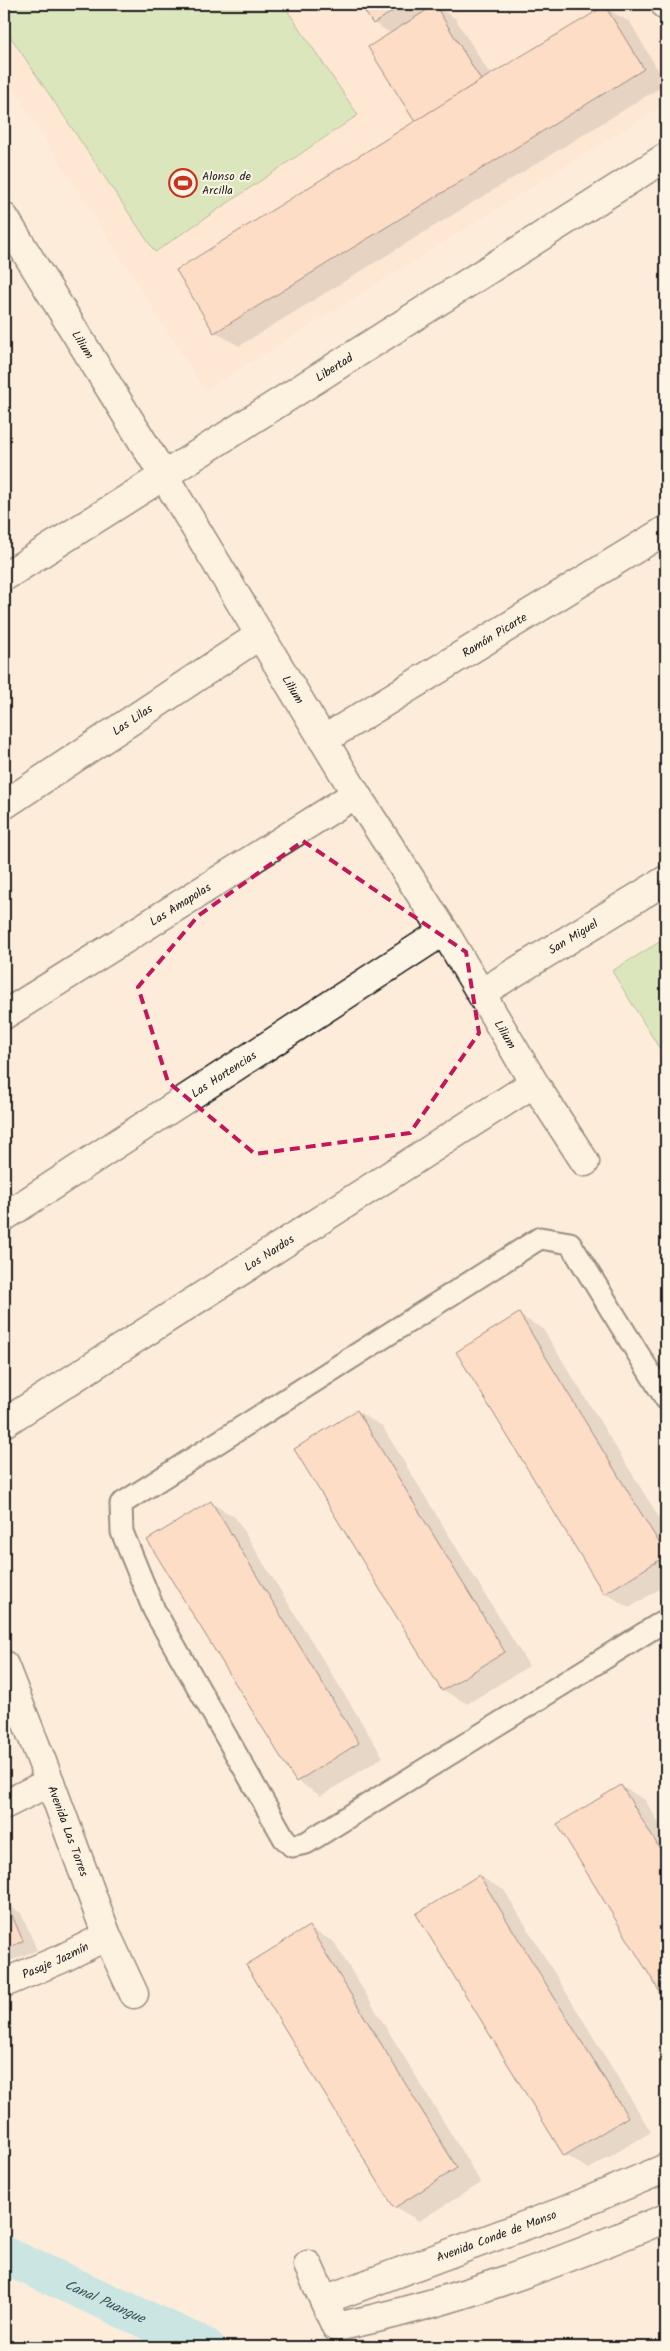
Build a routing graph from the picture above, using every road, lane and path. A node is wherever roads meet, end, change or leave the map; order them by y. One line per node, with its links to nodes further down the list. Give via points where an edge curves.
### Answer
1 (666, 157): 3 (street, Libertad)
2 (4, 217): 3 (street, Lilium)
3 (164, 476): 5 (street, Libertad); 6 (street, Lilium)
4 (666, 530): 7 (street, Ramón Picarte)
5 (4, 577)
6 (260, 635): 7 (street, Lilium); 9 (street, Las Lilas)
7 (323, 740): 8 (street, Lilium)
8 (356, 794): 11 (street, Lilium); 13 (street, Las Amapolas)
9 (4, 805)
10 (666, 880): 12 (street, San Miguel)
11 (444, 931): 12 (street, Lilium); 16 (street, Las Hortencias)
12 (481, 994): 14 (street, Lilium)
13 (4, 1015)
14 (534, 1083): 15 (street, Lilium); 18 (street, Los Nardos)
15 (585, 1162)
16 (4, 1217)
17 (666, 1399): 19 (lane, via 570,1243 540,1238 120,1504 122,1532 154,1610 284,1838 292,1846 314,1838)
18 (4, 1423)
19 (666, 1620)
20 (4, 1665): 21 (street, Avenida Las Torres)
21 (50, 1782): 22 (street); 23 (street, Avenida Las Torres)
22 (4, 1805)
23 (106, 1936): 24 (street, Pasaje Jazmín); 25 (street, Avenida Las Torres)
24 (4, 1983)
25 (134, 1994)
26 (666, 2168): 29 (street, Avenida Conde de Manso, via 564,2211)
27 (666, 2218): 29 (street, via 496,2284 336,2327)
28 (308, 2265): 29 (street)
29 (324, 2300)

